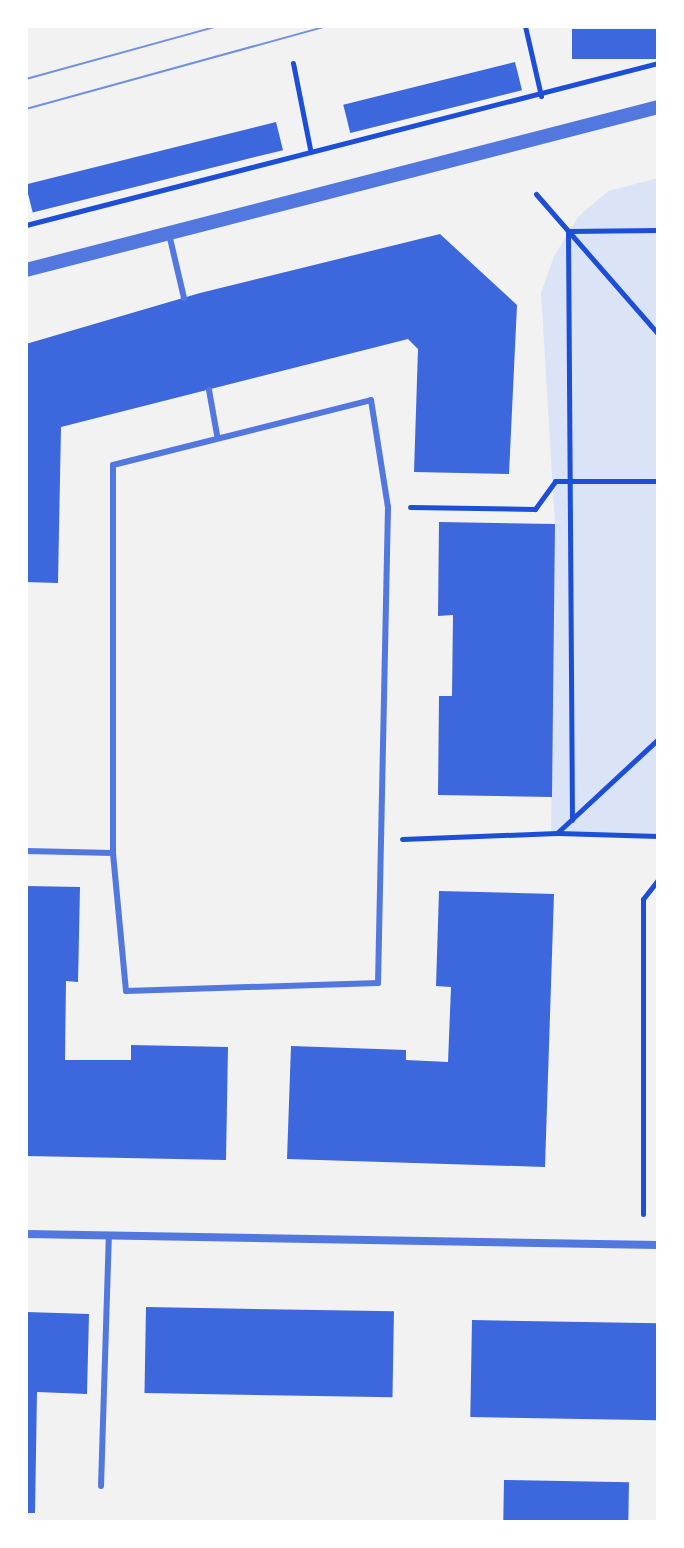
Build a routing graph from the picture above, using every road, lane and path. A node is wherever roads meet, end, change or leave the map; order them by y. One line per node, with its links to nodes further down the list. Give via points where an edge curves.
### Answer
1 (525, 26): 4 (path)
2 (293, 63): 6 (path)
3 (658, 63): 4 (path)
4 (541, 96): 6 (path)
5 (658, 107): 11 (street)
6 (310, 149): 8 (path)
7 (536, 194): 10 (path)
8 (26, 225)
9 (658, 230): 10 (path)
10 (568, 231): 14 (path); 17 (path)
11 (169, 234): 12 (street); 13 (lane)
12 (26, 270)
13 (184, 298)
14 (658, 334)
15 (209, 390): 16 (lane)
16 (217, 435): 19 (lane, via 371,400); 26 (lane, via 113,465)
17 (570, 480): 18 (path); 19 (path, via 555,481 535,509); 21 (path)
18 (658, 481)
19 (388, 507): 24 (lane)
20 (658, 739): 21 (path)
21 (572, 820): 22 (path)
22 (557, 833): 23 (path); 24 (path)
23 (658, 836)
24 (381, 840): 26 (lane, via 378,983 126,991)
25 (26, 851): 26 (lane)
26 (113, 853)
27 (658, 880): 28 (path, via 643,899)
28 (643, 1214)
29 (26, 1234): 30 (street)
30 (109, 1235): 31 (street); 32 (lane)
31 (658, 1245)
32 (101, 1486)

